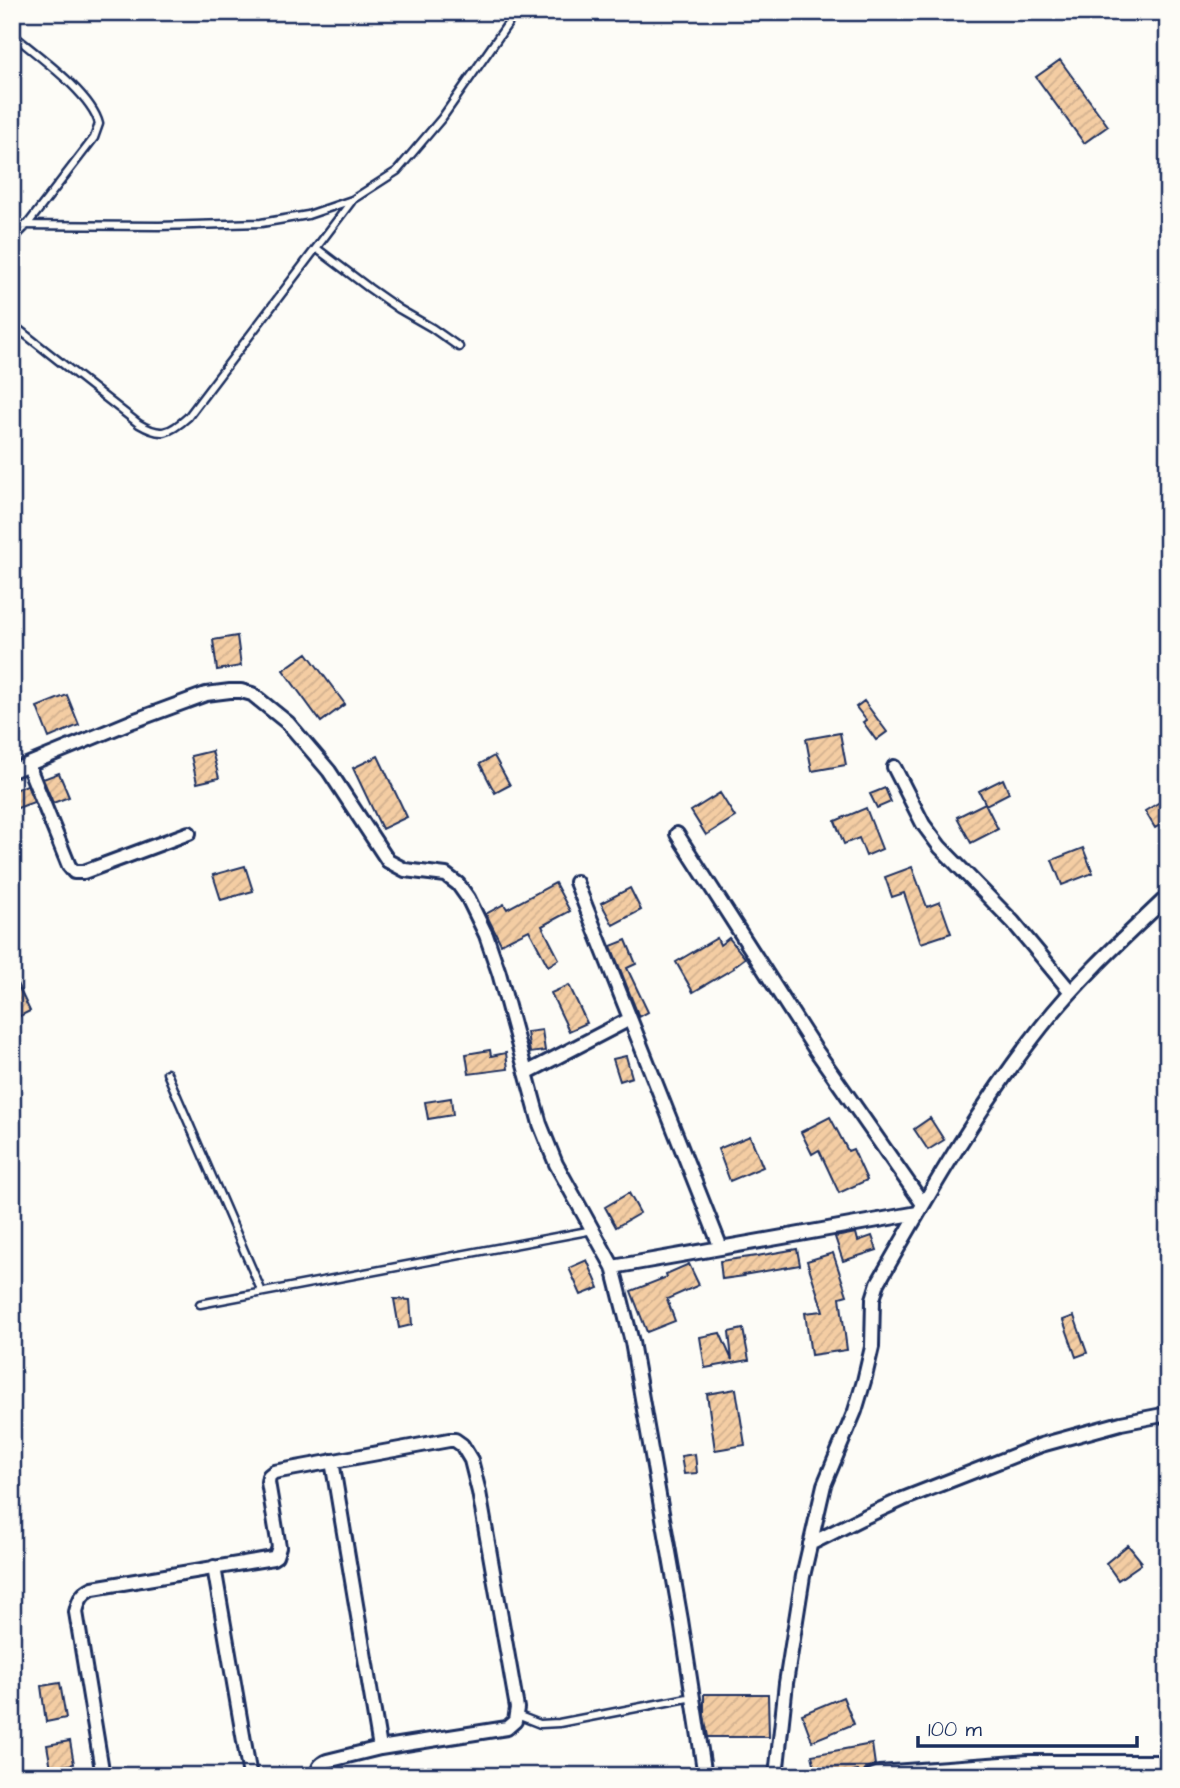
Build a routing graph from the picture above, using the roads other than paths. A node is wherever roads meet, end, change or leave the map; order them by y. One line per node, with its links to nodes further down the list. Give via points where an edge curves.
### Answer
1 (516, 12): 3 (lane, via 442,118 397,171)
2 (12, 34): 5 (lane, via 79,92 99,124 94,138)
3 (352, 200): 5 (lane, via 308,215 261,223); 7 (lane)
4 (12, 225): 5 (lane)
5 (27, 225): 6 (lane)
6 (12, 240)
7 (316, 248): 8 (lane, via 188,417 164,433 139,424); 9 (lane)
8 (12, 324)
9 (459, 348)
10 (28, 765): 12 (street); 13 (street, via 74,872 85,872); 20 (street, via 206,694 252,694 288,723 329,771 388,861 405,870 446,875 458,884 486,935)
11 (894, 767): 17 (street, via 940,847 1013,922)
12 (12, 771)
13 (189, 833)
14 (677, 834): 21 (street)
15 (576, 882): 18 (street)
16 (1168, 896): 17 (street)
17 (1071, 992): 21 (street, via 999,1084)
18 (630, 1019): 20 (street); 23 (street)
19 (167, 1073): 25 (lane)
20 (526, 1073): 22 (street, via 556,1164)
21 (920, 1209): 23 (street); 29 (street, via 878,1283 864,1381 824,1485)
22 (593, 1230): 24 (street); 25 (lane)
23 (721, 1248): 24 (street)
24 (613, 1268): 31 (street, via 632,1342)
25 (262, 1292): 26 (lane)
26 (200, 1304)
27 (1168, 1414): 29 (street, via 1041,1446 903,1499)
28 (332, 1461): 30 (street, via 270,1476 279,1547 276,1556); 32 (street, via 449,1440 462,1444 479,1492); 33 (street)
29 (810, 1544): 40 (street, via 786,1683)
30 (214, 1567): 36 (street, via 93,1588 78,1600 76,1612); 37 (street)
31 (693, 1697): 32 (lane, via 559,1724 540,1724); 39 (street)
32 (517, 1715): 33 (street, via 507,1728)
33 (380, 1748): 38 (street, via 327,1761 319,1767)
34 (1168, 1762): 35 (street, via 1029,1762)
35 (960, 1771): 41 (street)
36 (103, 1776)
37 (250, 1776)
38 (319, 1776)
39 (705, 1776)
40 (776, 1776)
41 (871, 1776)

